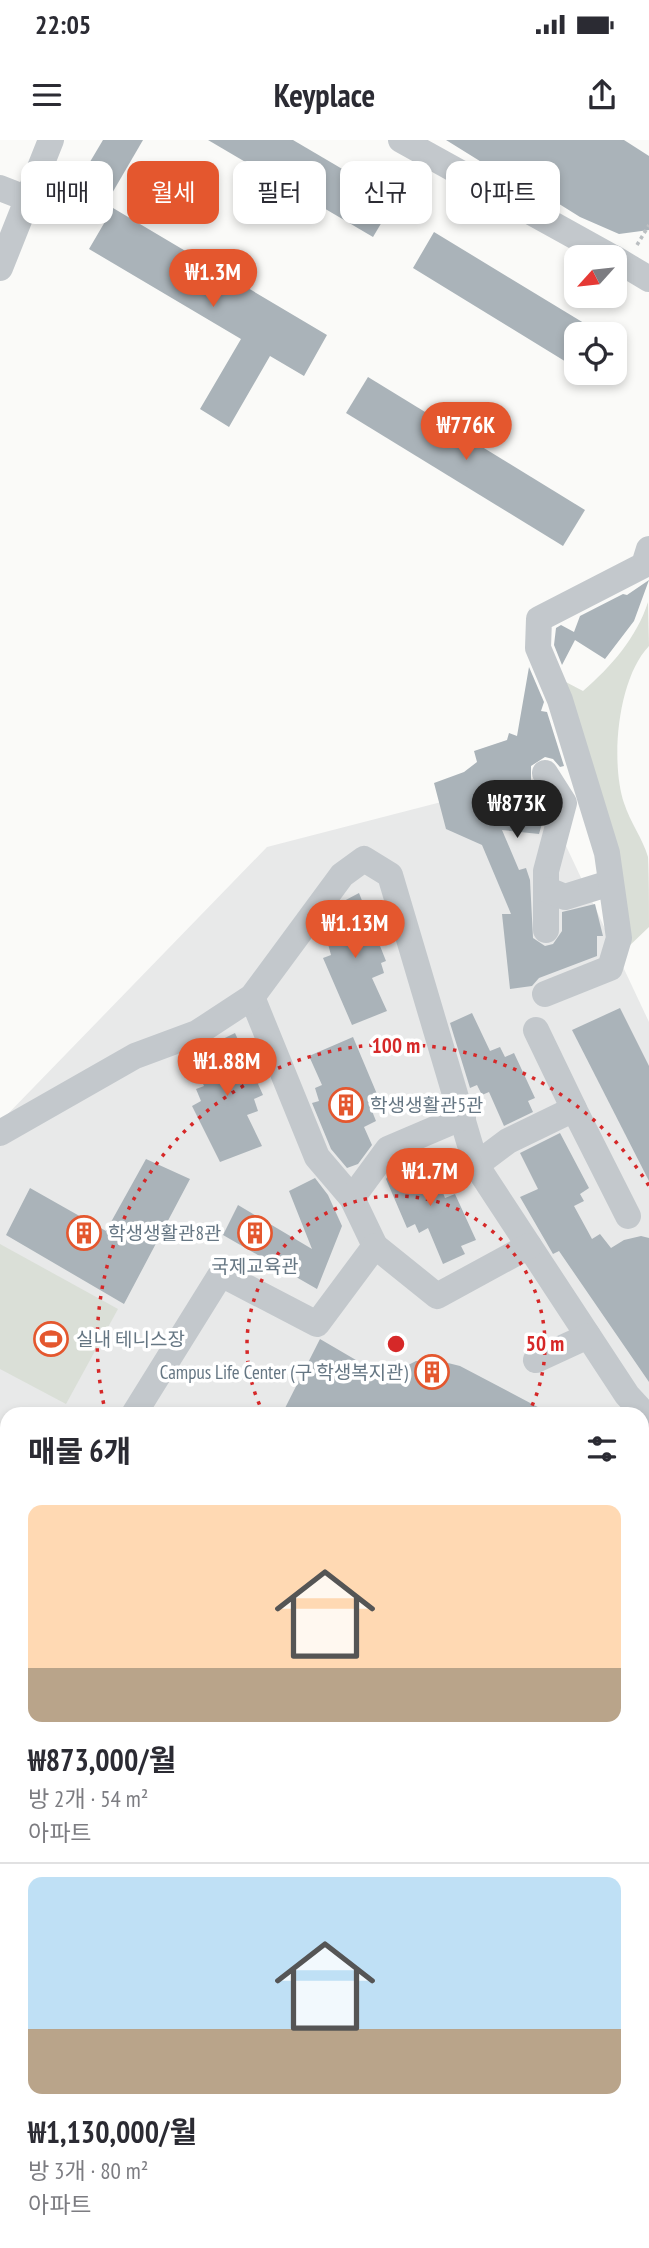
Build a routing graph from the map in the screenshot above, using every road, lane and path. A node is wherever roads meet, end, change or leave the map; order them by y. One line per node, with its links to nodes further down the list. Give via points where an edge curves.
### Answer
1 (51, 140): 3 (street)
2 (401, 140): 7 (street)
3 (43, 161)
4 (0, 188): 5 (street)
5 (21, 196)
6 (21, 216): 9 (street)
7 (590, 245)
8 (627, 266): 10 (street)
9 (0, 268)
10 (649, 279)
11 (649, 549): 13 (street, via 643,565 539,619 538,648 560,700)
12 (545, 773): 14 (street)
13 (590, 798): 14 (street); 15 (street, via 607,853)
14 (564, 803): 16 (street, via 546,871)
15 (610, 883): 16 (street, via 565,897); 18 (street, via 619,938 611,968)
16 (548, 890): 17 (street)
17 (546, 930)
18 (545, 994)
19 (252, 997): 22 (street, via 341,875 364,859 390,875); 23 (street, via 197,1032 135,1056); 25 (street, via 317,1157)
20 (536, 1030): 21 (street)
21 (575, 1109): 24 (street, via 508,1141); 26 (street)
22 (463, 1117): 24 (street); 25 (street, via 388,1149)
23 (0, 1133)
24 (476, 1165): 28 (street)
25 (352, 1198): 27 (street)
26 (628, 1216)
27 (376, 1246): 28 (street, via 437,1296); 31 (street, via 317,1324 221,1274)
28 (529, 1246): 29 (street)
29 (588, 1336): 30 (street); 32 (street)
30 (536, 1360)
31 (138, 1407)
32 (637, 1407)

